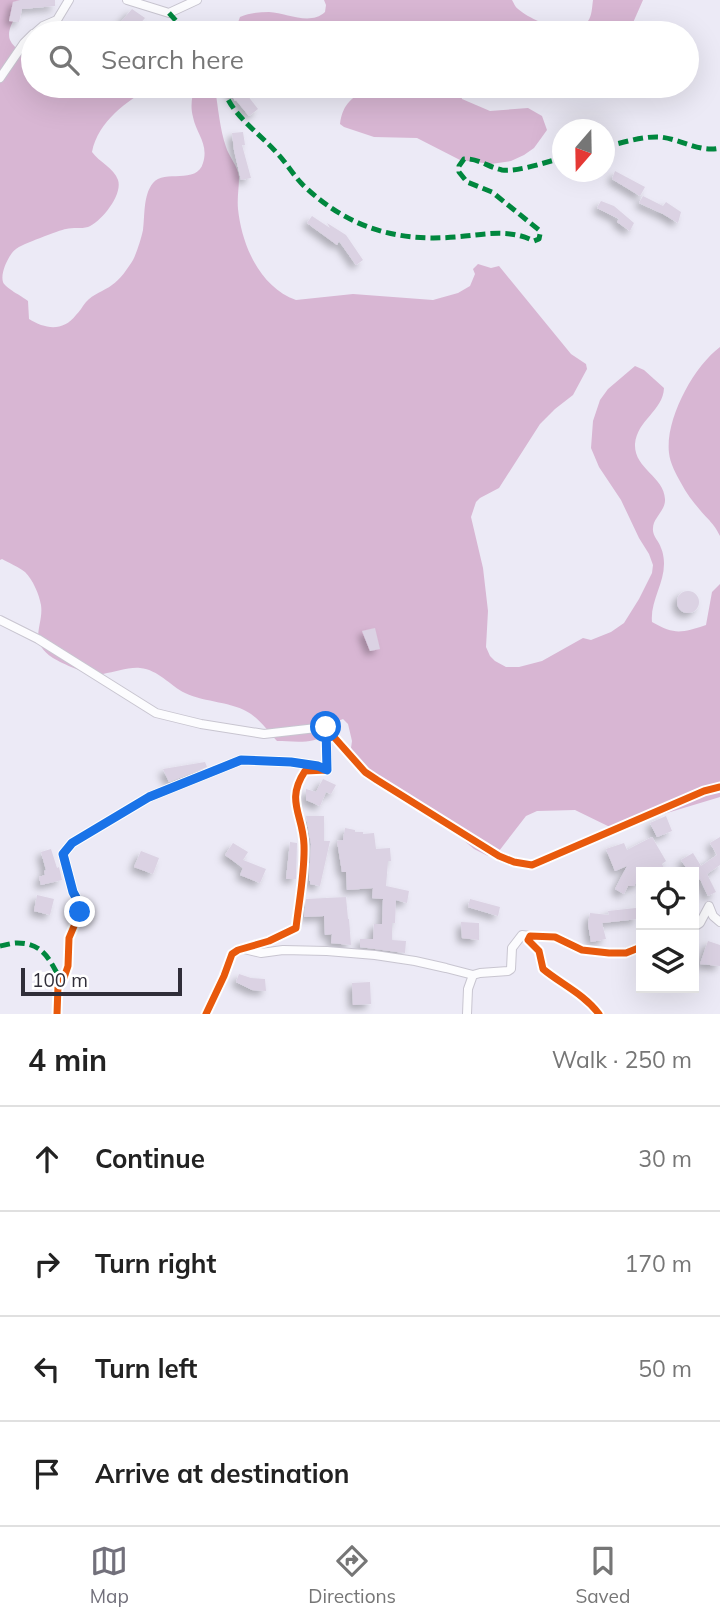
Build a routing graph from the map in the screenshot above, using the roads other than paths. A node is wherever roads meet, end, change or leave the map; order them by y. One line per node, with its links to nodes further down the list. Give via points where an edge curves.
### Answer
1 (69, 0): 4 (street)
2 (127, 0): 3 (street, via 170,13)
3 (197, 0)
4 (55, 21)
5 (21, 47): 6 (street)
6 (0, 78)
7 (0, 620): 8 (street, via 156,713 264,734)
8 (326, 727): 9 (street); 10 (street, via 365,772 499,856 532,865)
9 (327, 770): 14 (street, via 305,771 295,792 304,848 296,928); 17 (street, via 291,762 241,760 149,797 72,843 63,854 80,912 69,938 68,966 58,986)
10 (720, 787)
11 (720, 922): 12 (street, via 709,906)
12 (699, 924)
13 (530, 936): 15 (street, via 555,937 582,950 626,953); 16 (street, via 522,935 512,948 511,969); 20 (street, via 543,968)
14 (242, 948): 16 (street, via 261,953 327,951 397,958); 18 (street, via 232,954)
15 (636, 949)
16 (473, 975): 19 (street)
17 (57, 1014)
18 (206, 1014)
19 (467, 1014)
20 (599, 1014)

